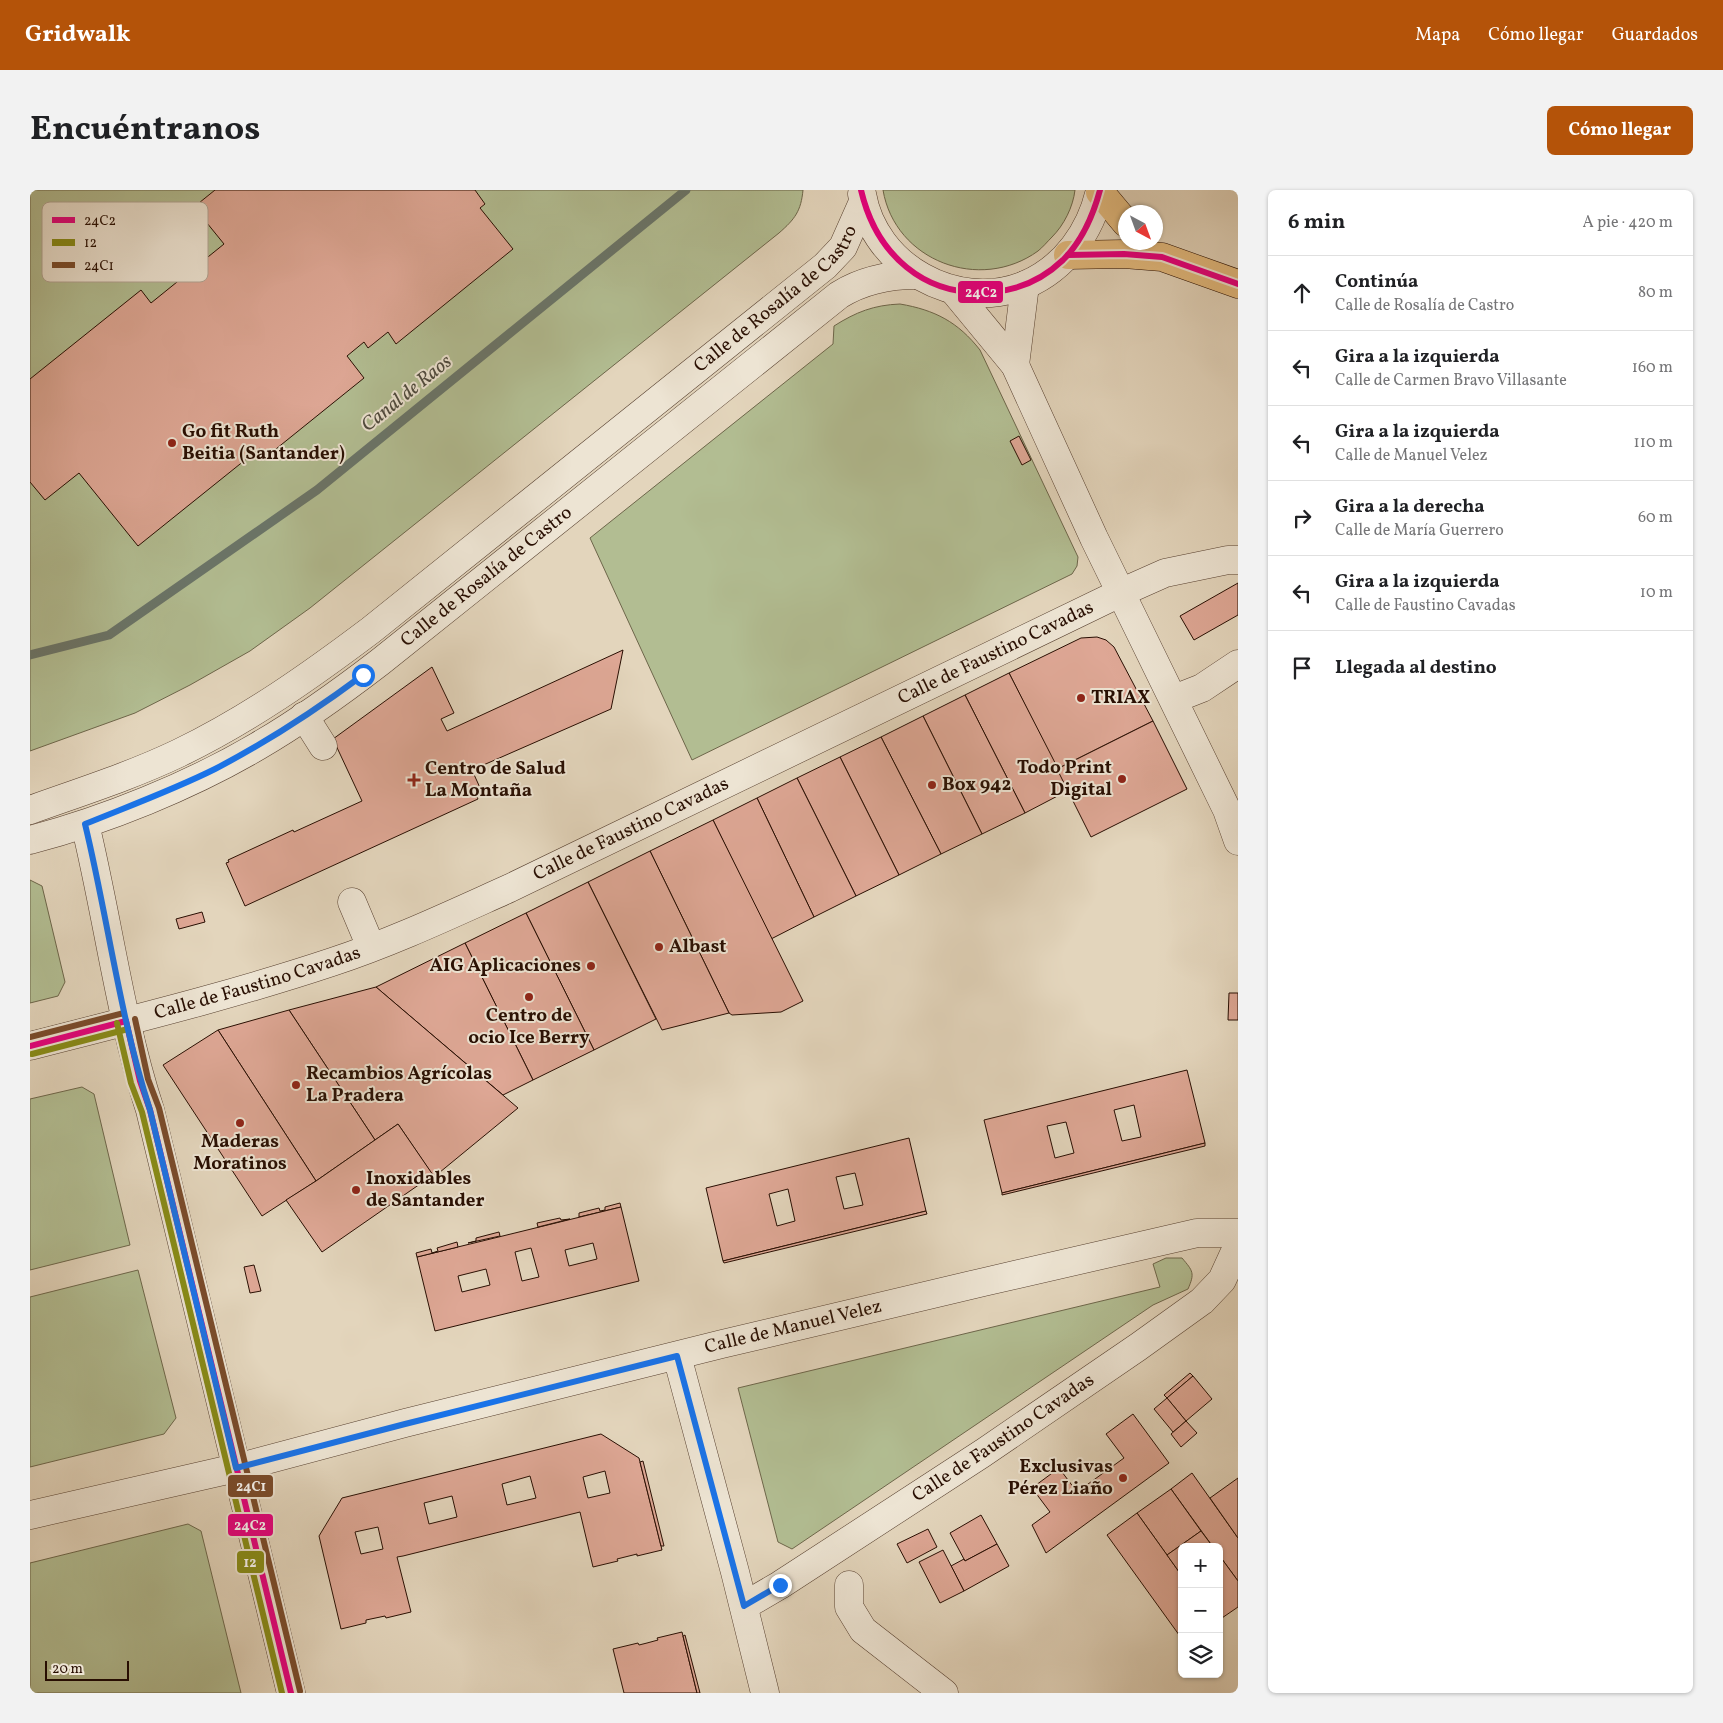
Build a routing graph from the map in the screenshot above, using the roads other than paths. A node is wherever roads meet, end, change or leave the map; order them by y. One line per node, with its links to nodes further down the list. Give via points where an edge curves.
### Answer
1 (1100, 191): 3 (highway); 5 (street, via 1087,228)
2 (862, 196): 6 (street, via 870,224 882,243); 17 (street, Calle de Rosalía de Castro, via 843,247 825,266 321,668 261,708 178,753 108,783)
3 (1118, 213)
4 (1154, 250): 5 (highway, via 1124,254); 7 (highway)
5 (1068, 254): 8 (street, via 1054,268)
6 (916, 275): 9 (street); 15 (street, Calle de Rosalía de Castro, via 874,279 839,296 380,662)
7 (1238, 284)
8 (1025, 285): 9 (street, via 991,292); 10 (street)
9 (954, 291): 10 (street)
10 (1015, 365): 12 (street)
11 (1238, 560): 12 (street, Calle de Faustino Cavadas, via 1165,573)
12 (1120, 593): 14 (street); 22 (street, Calle de Faustino Cavadas, via 510,888)
13 (1238, 664): 14 (street, via 1202,688)
14 (1174, 699): 20 (street, via 1228,810)
15 (304, 716): 16 (street); 18 (street, Calle de Rosalía de Castro, via 258,746 214,769)
16 (323, 746)
17 (30, 810)
18 (85, 824): 19 (street, Calle de Rosalía de Castro); 23 (street)
19 (30, 840)
20 (1238, 841)
21 (352, 902): 22 (street)
22 (371, 947): 23 (street, Calle de Faustino Cavadas, via 334,962 230,994)
23 (126, 1021): 24 (street, Calle de Faustino Cavadas); 28 (street)
24 (30, 1046)
25 (1238, 1233): 27 (street, Calle de Manuel Velez, via 1197,1233)
26 (1238, 1245): 31 (street, Calle de Faustino Cavadas, via 1222,1280 1202,1301 983,1453)
27 (677, 1356): 28 (street, Calle de Manuel Velez); 31 (street)
28 (236, 1468): 29 (street, Calle de Manuel Velez); 32 (street)
29 (30, 1515)
30 (849, 1585): 34 (street, via 850,1607 863,1630)
31 (744, 1606): 33 (street)
32 (291, 1693)
33 (765, 1693)
34 (944, 1693)

